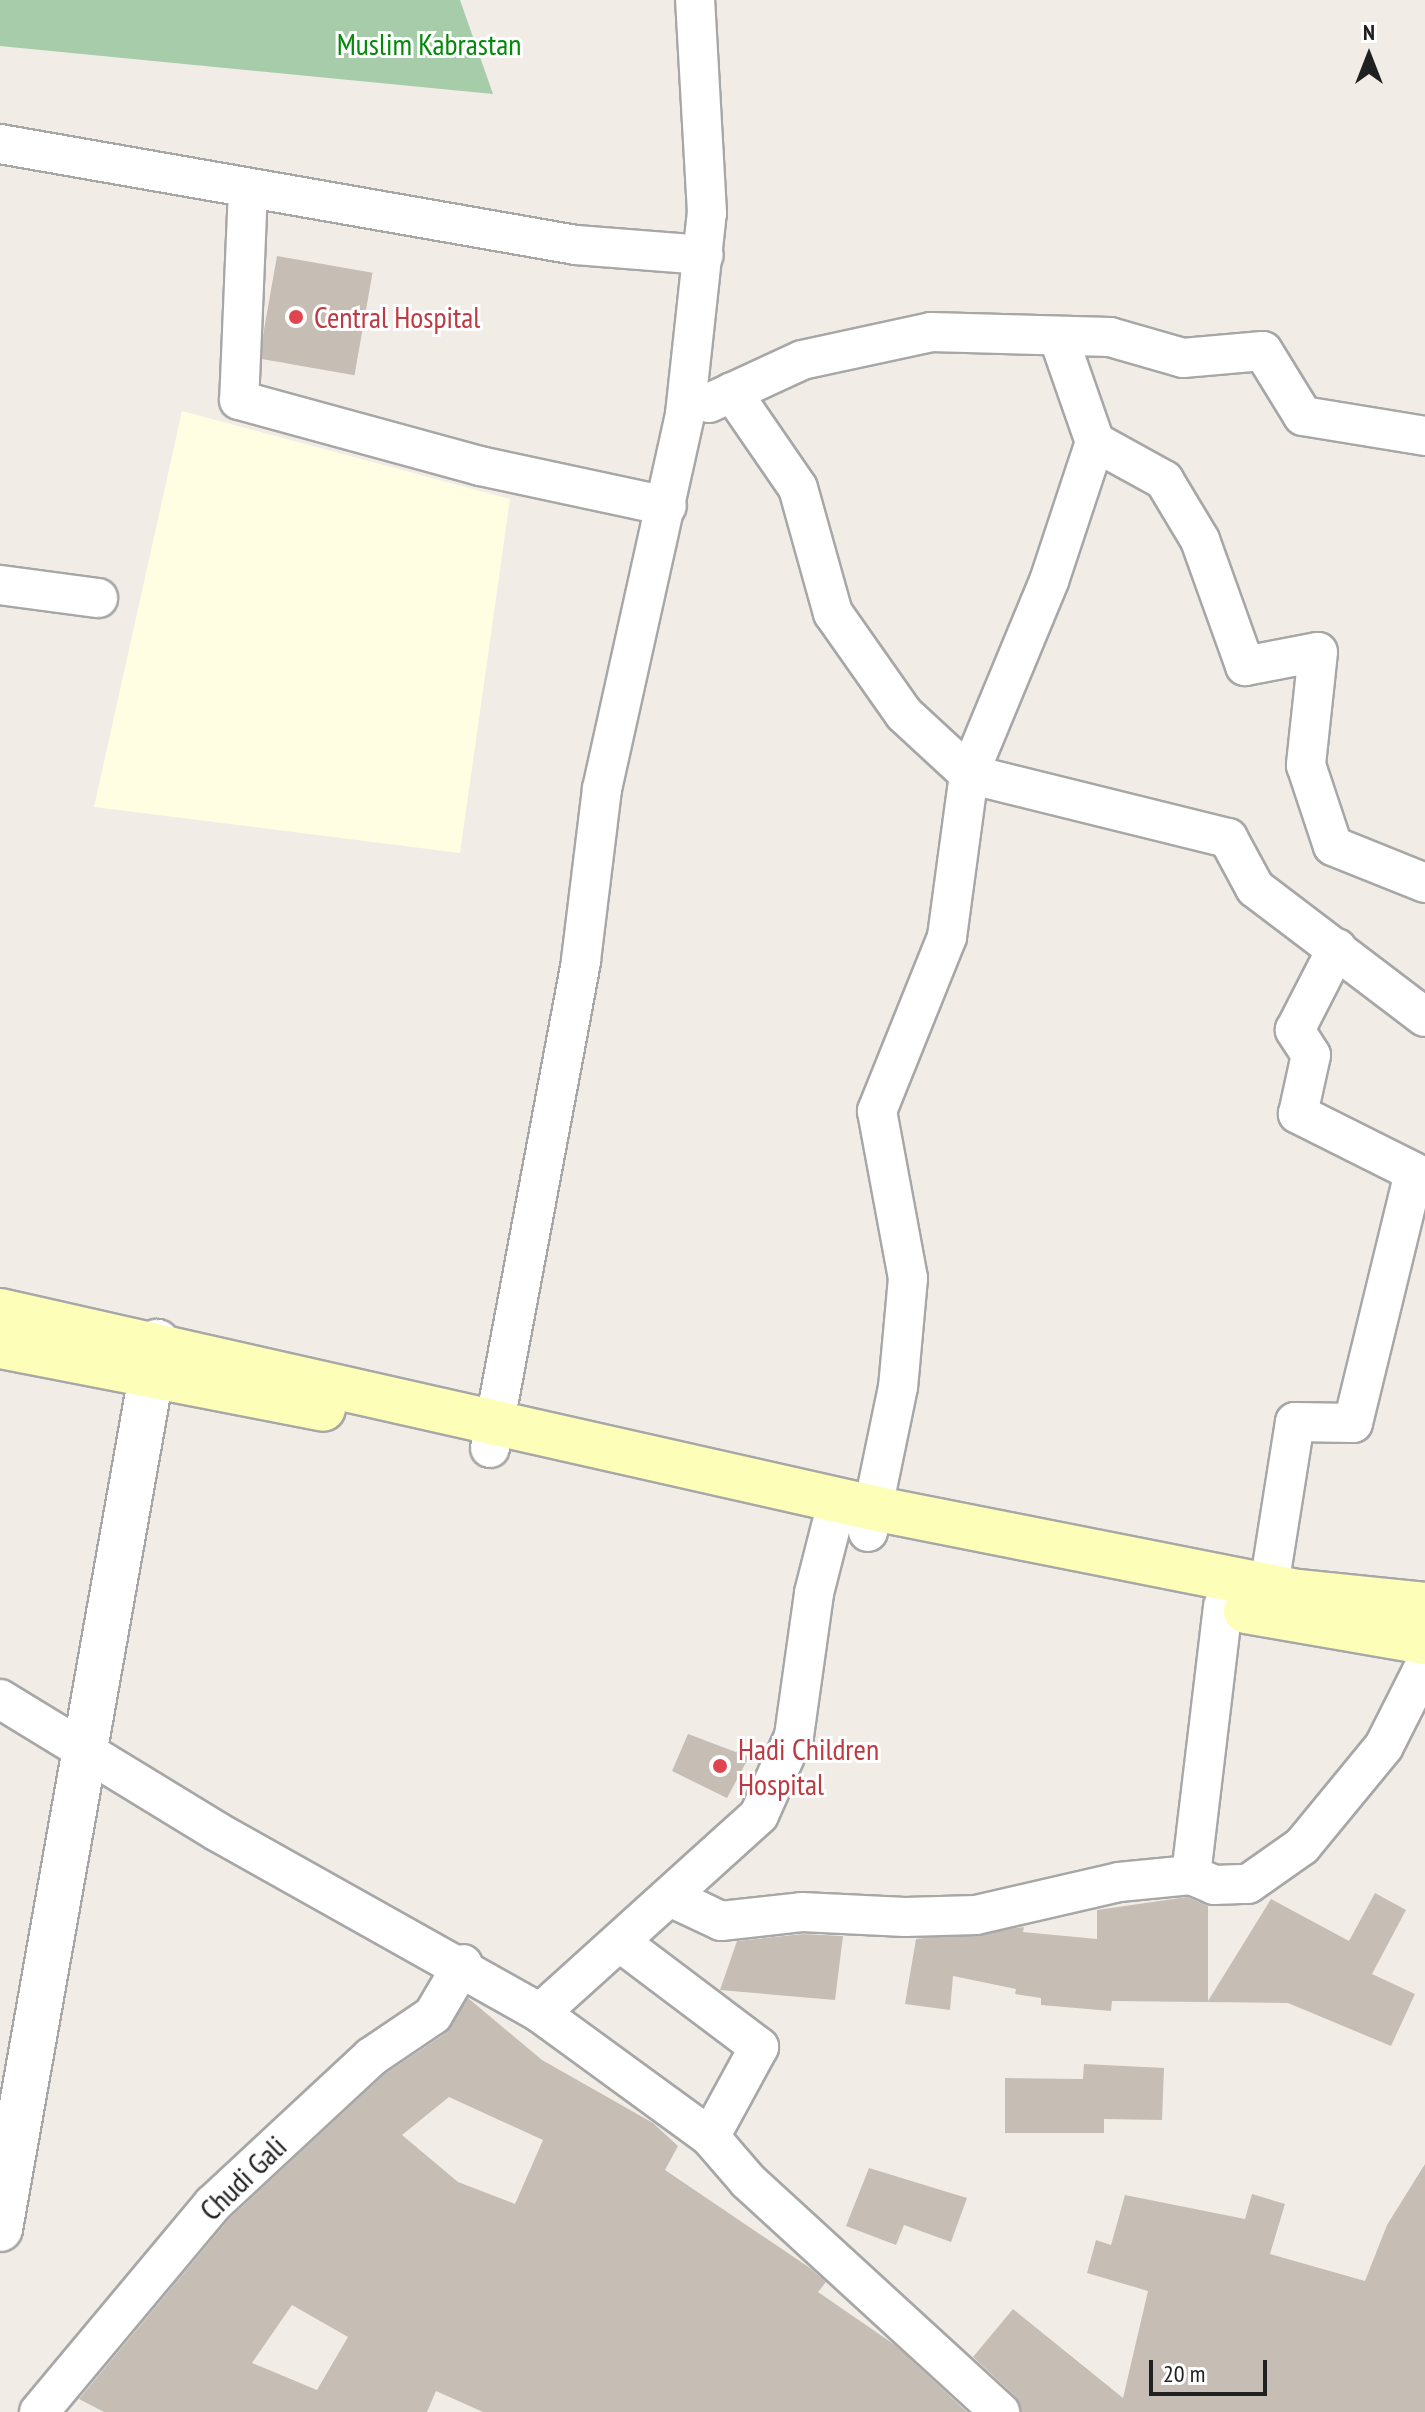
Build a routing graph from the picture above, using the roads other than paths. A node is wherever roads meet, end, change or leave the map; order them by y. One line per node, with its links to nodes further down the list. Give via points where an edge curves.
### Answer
1 (695, 0): 4 (street)
2 (0, 144): 3 (street)
3 (248, 189): 4 (street, via 576,245); 10 (street, via 239,400 480,466)
4 (704, 255): 7 (street)
5 (1058, 336): 6 (street, via 931,332 802,360); 8 (street, via 1110,337 1183,358 1263,351 1303,416); 9 (street)
6 (732, 392): 7 (street); 13 (street, via 798,488 833,613 904,714)
7 (685, 414): 10 (street)
8 (1425, 436)
9 (1095, 442): 13 (street, via 1049,581); 14 (street, via 1164,480 1200,540 1245,666 1318,652 1306,765 1333,846)
10 (667, 506): 20 (street, via 602,789 581,960)
11 (0, 585): 12 (street)
12 (98, 598)
13 (969, 774): 15 (street, via 1228,838 1255,888); 21 (street, via 947,937 877,1111 908,1278 898,1387)
14 (1425, 883)
15 (1337, 948): 16 (street); 22 (street, via 1295,1030 1311,1055 1298,1114 1414,1172 1353,1423 1295,1422)
16 (1425, 1017)
17 (0, 1311): 19 (main road)
18 (0, 1346): 19 (main road)
19 (155, 1359): 20 (main road); 28 (street)
20 (493, 1434): 21 (main road)
21 (853, 1516): 22 (main road); 24 (main road); 30 (street, via 794,1736 759,1815)
22 (1269, 1586): 23 (main road)
23 (1425, 1605)
24 (1223, 1606): 25 (main road); 29 (street)
25 (1425, 1642)
26 (1425, 1665): 29 (street, via 1384,1746 1302,1846 1248,1884 1214,1885)
27 (0, 1699): 28 (street)
28 (89, 1756): 32 (street); 35 (street)
29 (1191, 1875): 30 (street, via 1119,1882 976,1915 802,1912 721,1921)
30 (670, 1897): 31 (street)
31 (621, 1943): 33 (street); 34 (street, via 759,2047)
32 (463, 1964): 33 (street); 36 (street, Chudi Gali, via 433,2015 371,2057 213,2204)
33 (540, 2013): 34 (street)
34 (710, 2137): 37 (street, via 748,2181)
35 (0, 2229)
36 (39, 2412)
37 (1000, 2412)

